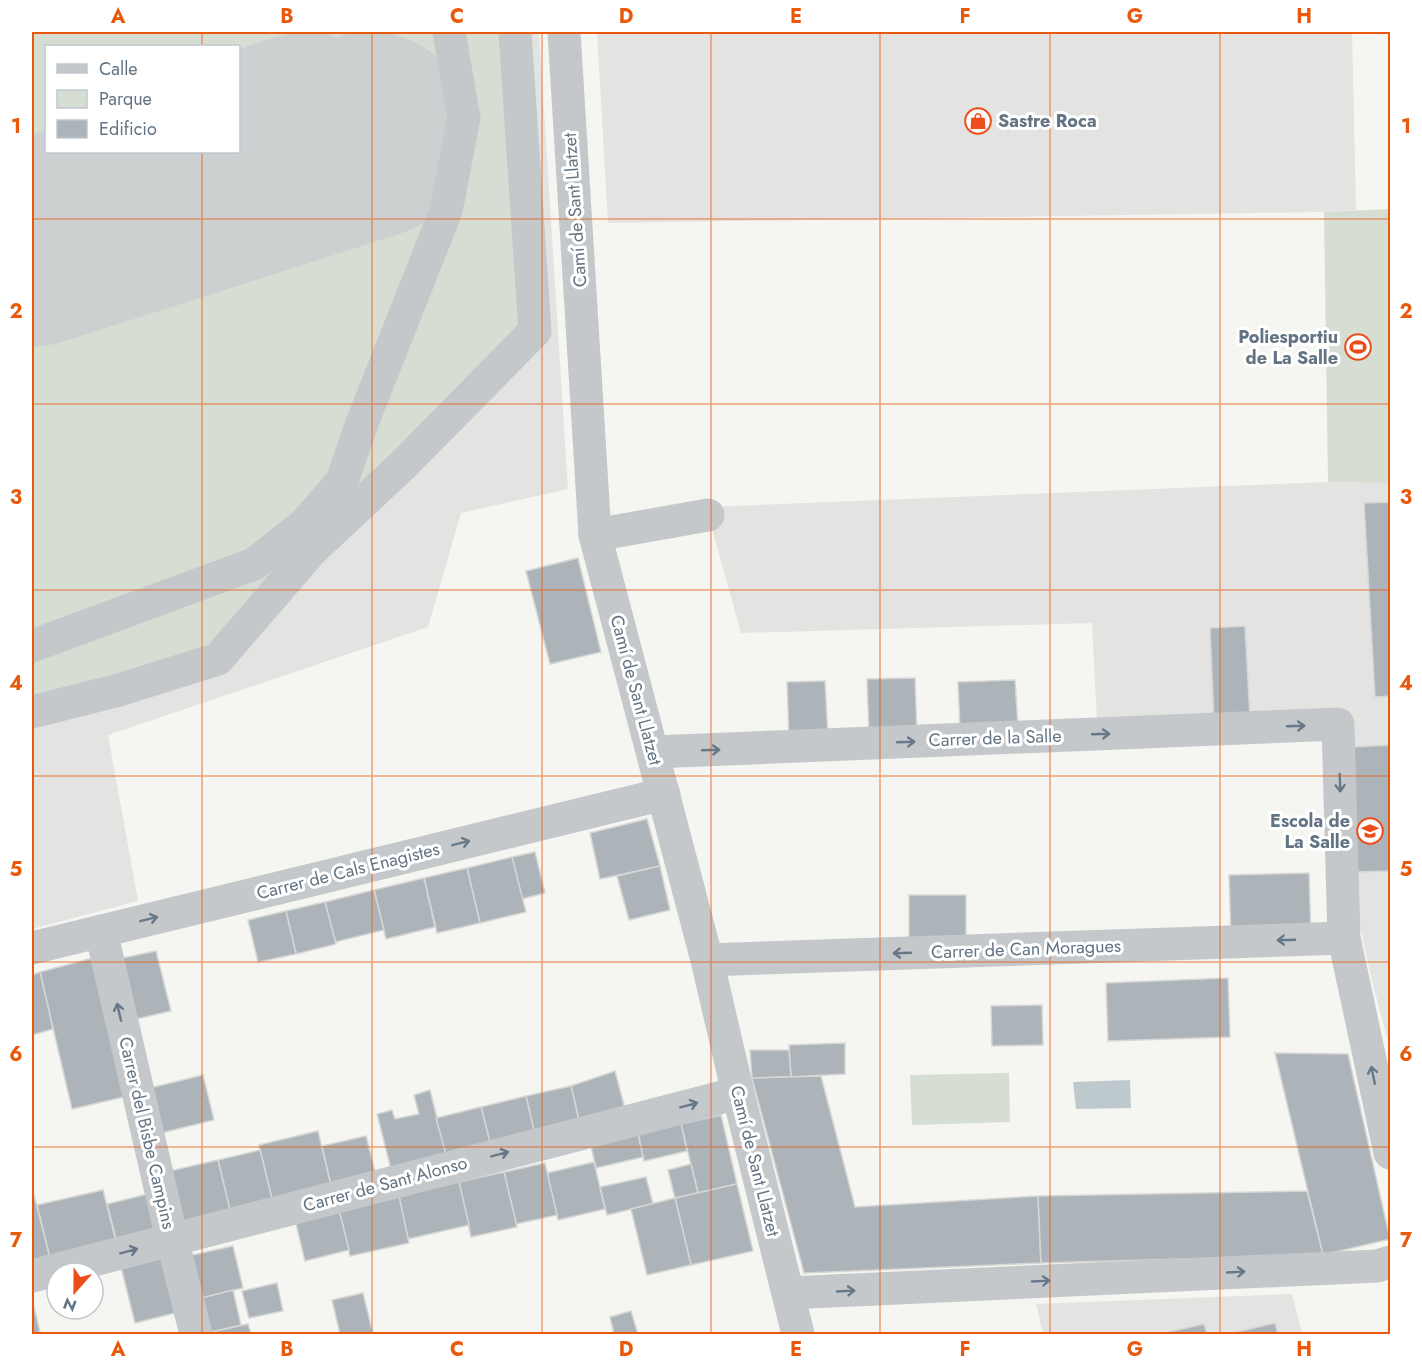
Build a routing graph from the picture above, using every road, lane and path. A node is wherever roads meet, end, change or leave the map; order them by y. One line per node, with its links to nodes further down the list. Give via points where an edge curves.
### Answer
1 (448, 32): 6 (street, via 464,118 446,211 342,481 305,524 254,564)
2 (514, 32): 7 (street, via 535,332 312,550 218,659)
3 (564, 32): 5 (street, Camí de Sant Llatzet)
4 (708, 515): 5 (street)
5 (595, 535): 8 (street, Camí de Sant Llatzet)
6 (32, 646)
7 (32, 712)
8 (653, 752): 9 (street, Camí de Sant Llatzet); 11 (street, Carrer de la Salle, one-way to 11, via 1338,724)
9 (664, 794): 10 (street, Carrer de Cals Enagistes, one-way to 9); 13 (street, Camí de Sant Llatzet)
10 (101, 931): 12 (street, Carrer de Cals Enagistes); 16 (street, Carrer del Bisbe Campins, one-way to 10)
11 (1344, 938): 13 (street, Carrer de Can Moragues, one-way to 13); 15 (street, one-way to 11)
12 (32, 948)
13 (707, 960): 14 (street, Camí de Sant Llatzet)
14 (738, 1093): 16 (street, Carrer de Sant Alonso, one-way to 14); 19 (street, Camí de Sant Llatzet)
15 (1390, 1153)
16 (172, 1239): 18 (street, Carrer de Sant Alonso, one-way to 16); 20 (street, Carrer del Bisbe Campins)
17 (1390, 1262): 19 (street, one-way to 17, via 1377,1266)
18 (32, 1276)
19 (788, 1293): 21 (street, Camí de Sant Llatzet)
20 (196, 1335)
21 (798, 1335)

